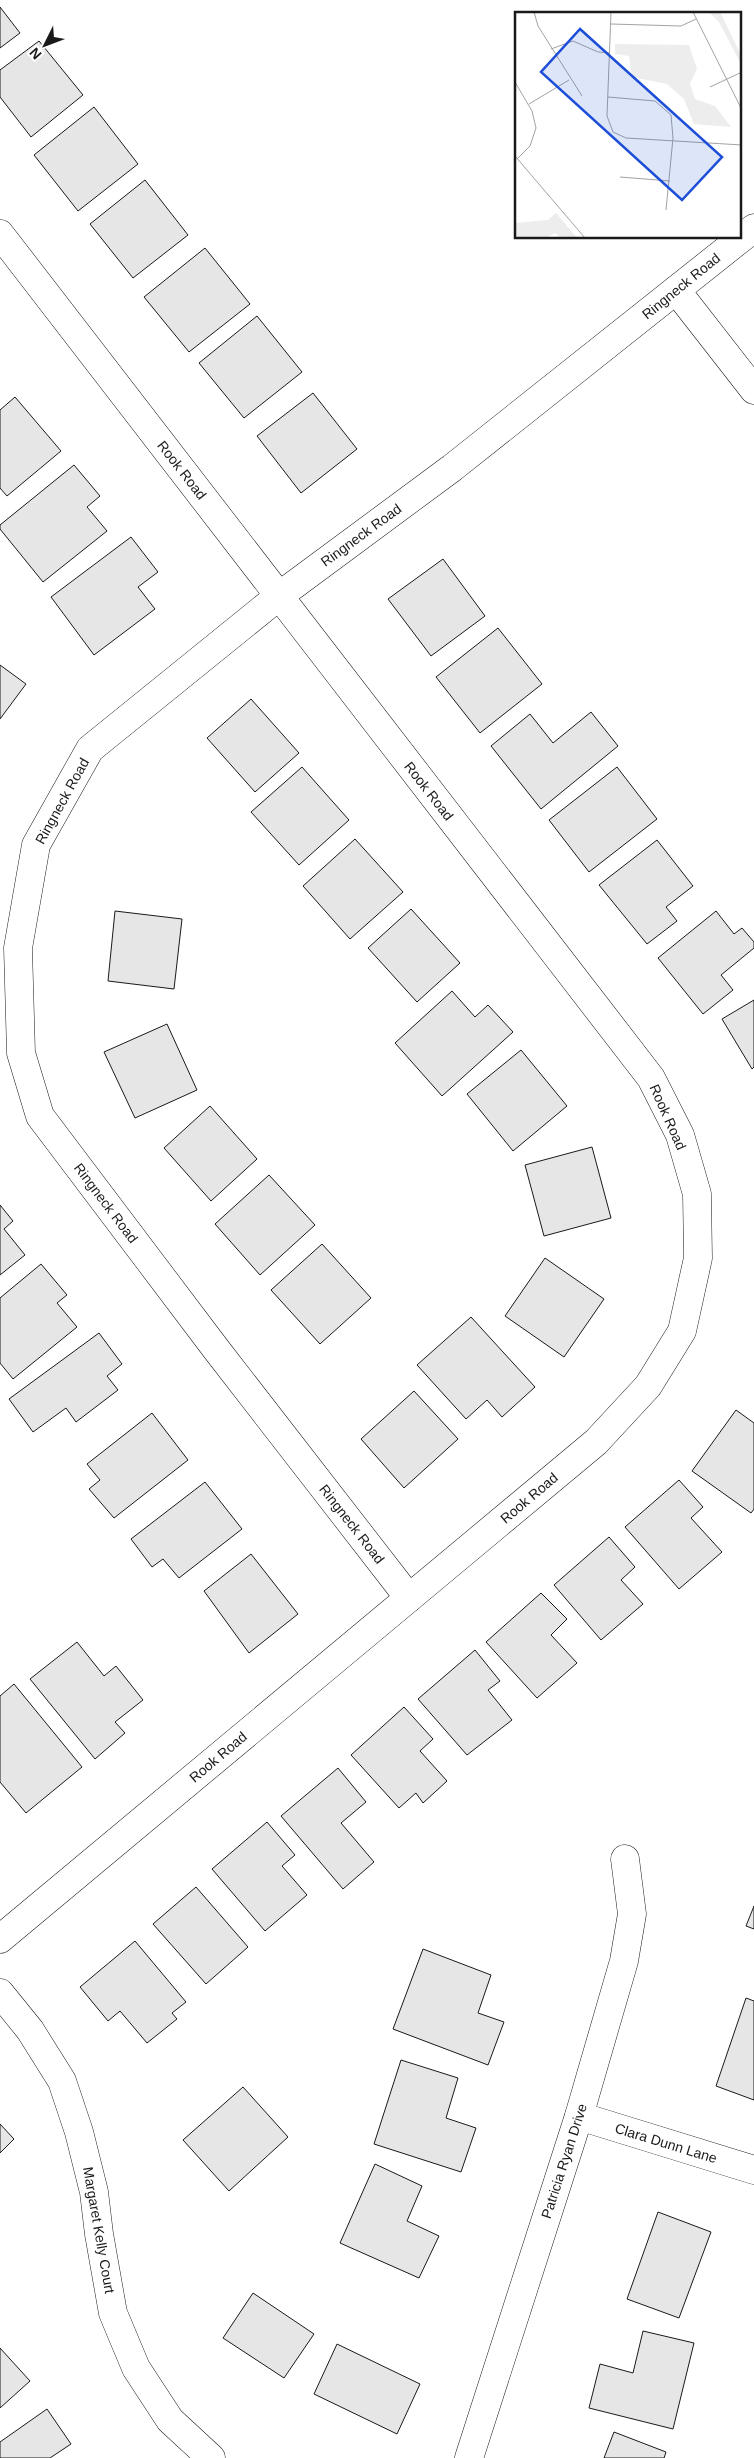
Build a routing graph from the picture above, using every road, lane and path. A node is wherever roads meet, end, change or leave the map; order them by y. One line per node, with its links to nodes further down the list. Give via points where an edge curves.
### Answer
1 (754, 228): 3 (street, Ringneck Road)
2 (0, 234): 7 (street, Rook Road)
3 (742, 238)
4 (740, 239): 5 (street, Ringneck Road)
5 (676, 290): 6 (street); 7 (street, Ringneck Road, via 452,468)
6 (754, 390)
7 (279, 596): 8 (street, Ringneck Road, via 90,749 36,845 18,948 21,1053 40,1116); 8 (street, Rook Road, via 651,1078 680,1136 697,1194 698,1258 682,1331 648,1386 596,1442)
8 (410, 1598): 10 (street, Rook Road)
9 (625, 1859): 12 (street, Patricia Ryan Drive, via 632,1914 624,1961)
10 (0, 1939)
11 (0, 1993): 14 (street, Margaret Kelly Court, via 30,2030 62,2081 80,2132 94,2192 113,2313 136,2368 170,2420)
12 (578, 2116): 13 (street, Clara Dunn Lane); 15 (street, Patricia Ryan Drive)
13 (754, 2170)
14 (211, 2458)
15 (469, 2458)

